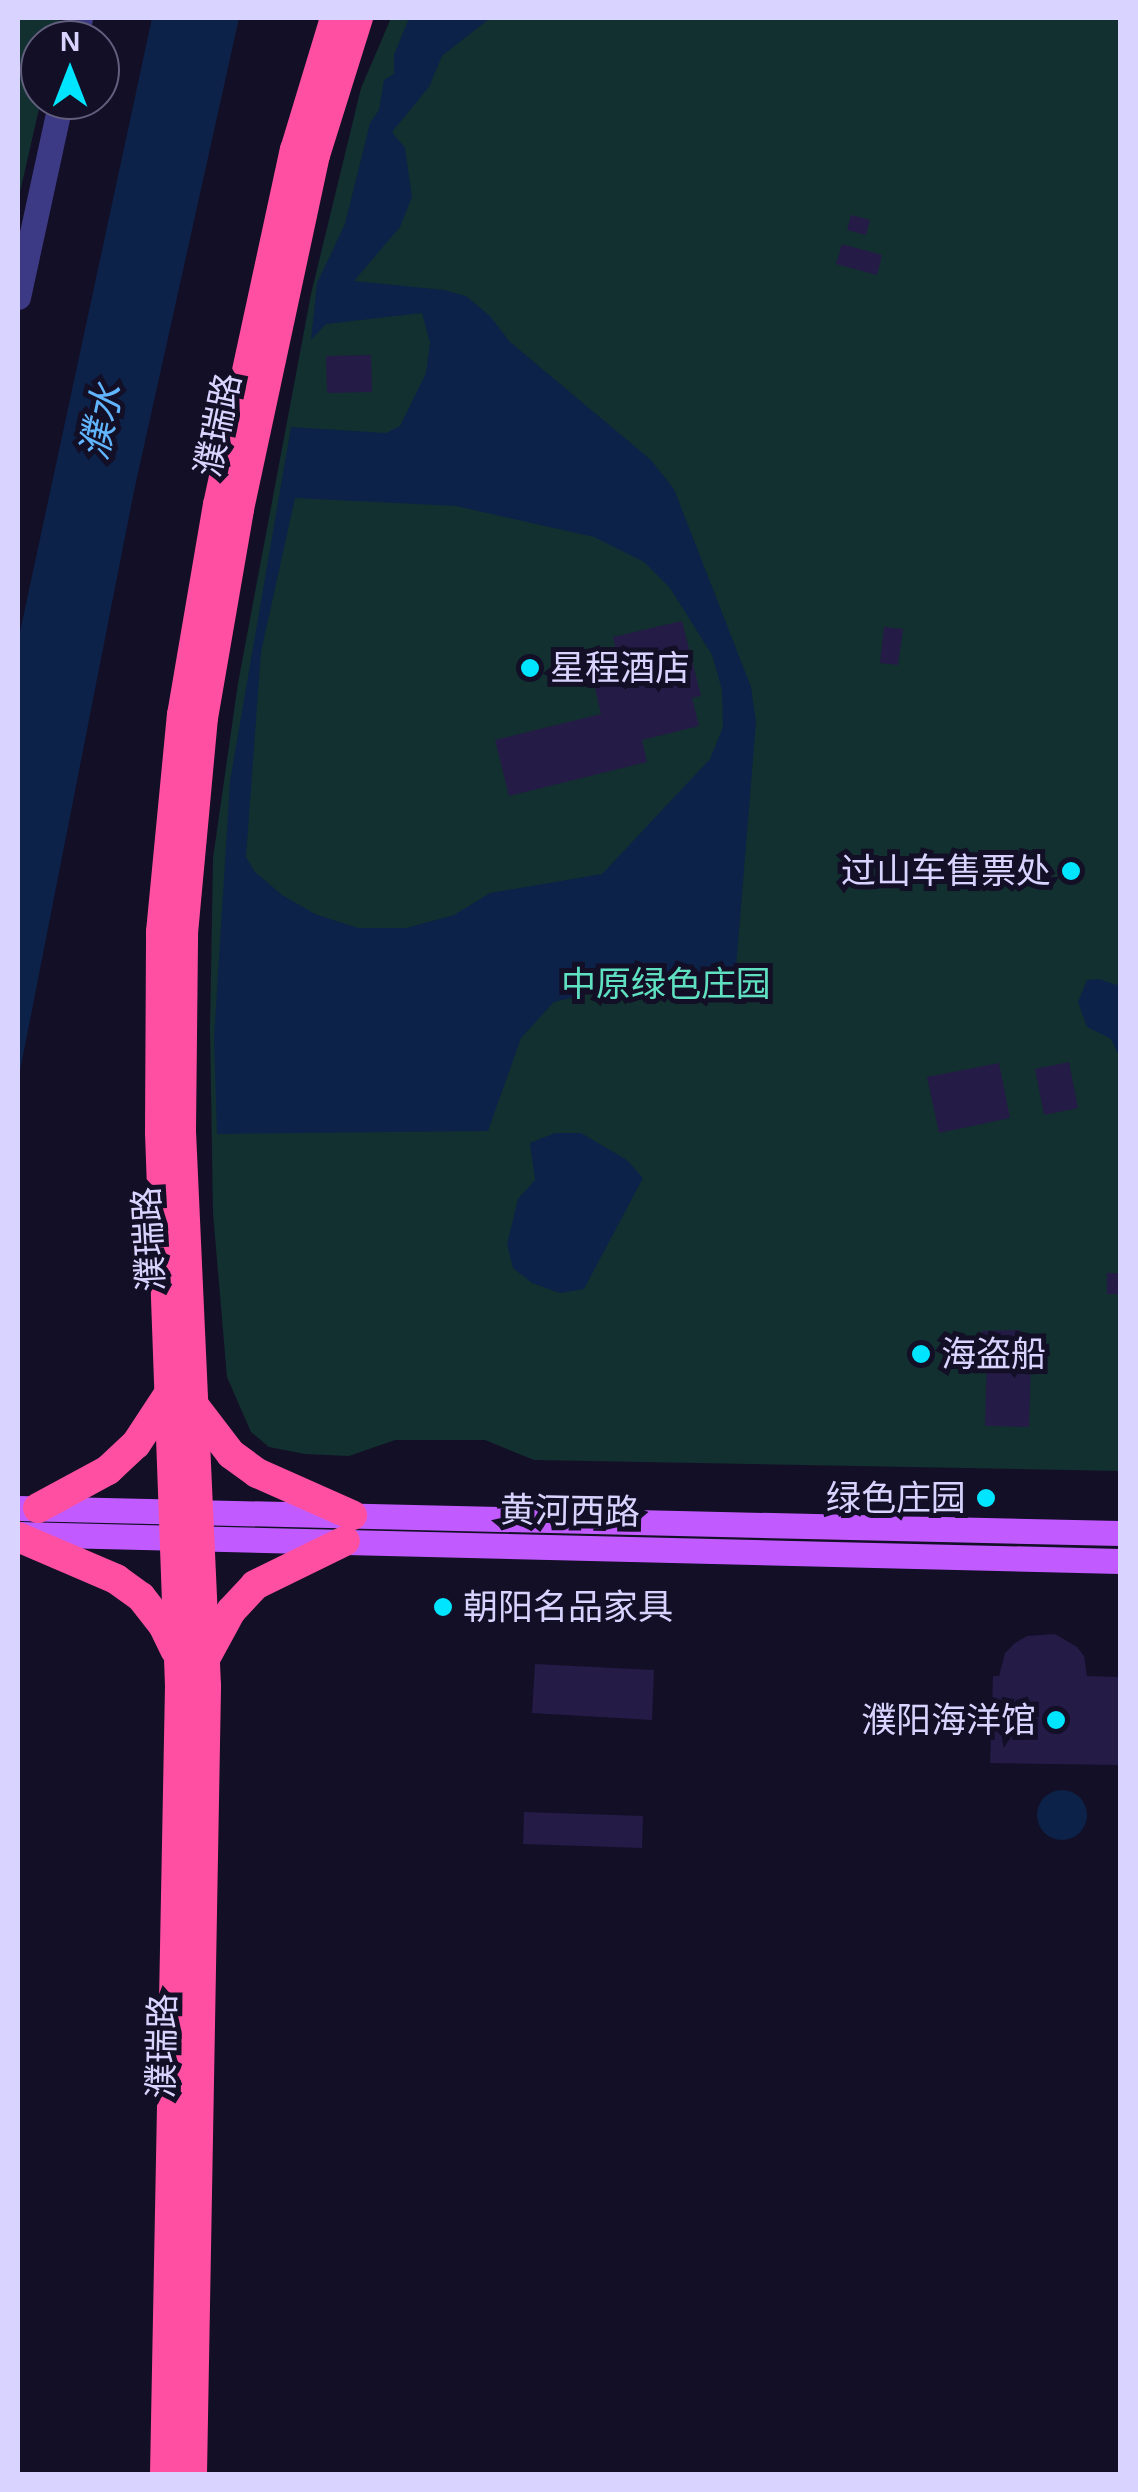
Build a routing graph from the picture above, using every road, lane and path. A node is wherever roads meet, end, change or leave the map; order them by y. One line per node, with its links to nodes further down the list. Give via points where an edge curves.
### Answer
1 (335, 18): 5 (highway, 濮瑞路, via 275,232 182,715 158,1036)
2 (358, 18): 5 (highway, 濮瑞路, via 315,155 288,275 203,718 183,933)
3 (58, 120): 4 (street)
4 (18, 297)
5 (183, 1399): 6 (highway, via 108,1470); 7 (highway, 濮瑞路); 8 (highway, via 231,1454)
6 (28, 1508): 7 (main road, 黄河西路)
7 (187, 1524): 8 (main road, 黄河西路); 10 (main road, 黄河西路); 12 (highway, 濮瑞路)
8 (348, 1528): 9 (main road, 黄河西路); 11 (main road, 黄河西路); 12 (highway, via 254,1585)
9 (1120, 1533)
10 (18, 1535): 12 (highway, via 116,1579 141,1597)
11 (1120, 1562)
12 (192, 1658): 13 (highway, 濮瑞路); 14 (highway, 濮瑞路)
13 (165, 2474)
14 (192, 2474)

